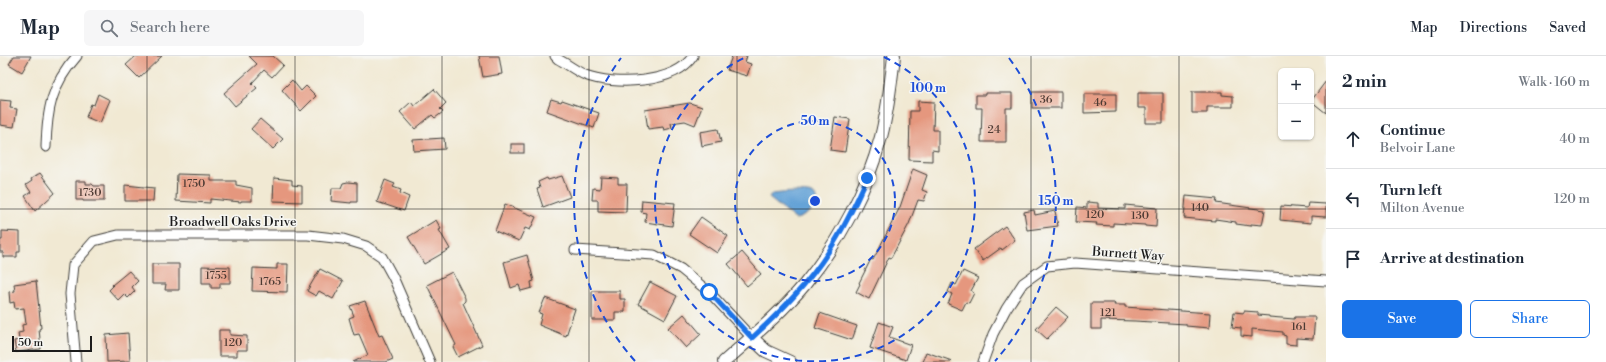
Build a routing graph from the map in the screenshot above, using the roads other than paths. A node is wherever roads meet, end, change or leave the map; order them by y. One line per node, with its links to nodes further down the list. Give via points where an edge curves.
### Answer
1 (77, 56): 5 (street, via 57,83 50,102 46,121)
2 (555, 56): 3 (street, via 585,75 609,81 659,78 685,65)
3 (693, 56)
4 (894, 56): 8 (street, via 890,97 881,137 867,178 850,215 829,251 805,284)
5 (46, 147)
6 (575, 250): 8 (street, via 654,255 682,269 709,292)
7 (1326, 281): 13 (street, Burnett Way, via 1075,263 1047,266 1022,283 993,334)
8 (752, 338): 11 (street); 12 (street, via 766,351)
9 (76, 362): 10 (street, Broadwell Oaks Drive, via 70,294 73,265 94,241 118,235 308,235 343,239 366,246 382,257)
10 (430, 362)
11 (724, 362)
12 (790, 362)
13 (983, 362)

